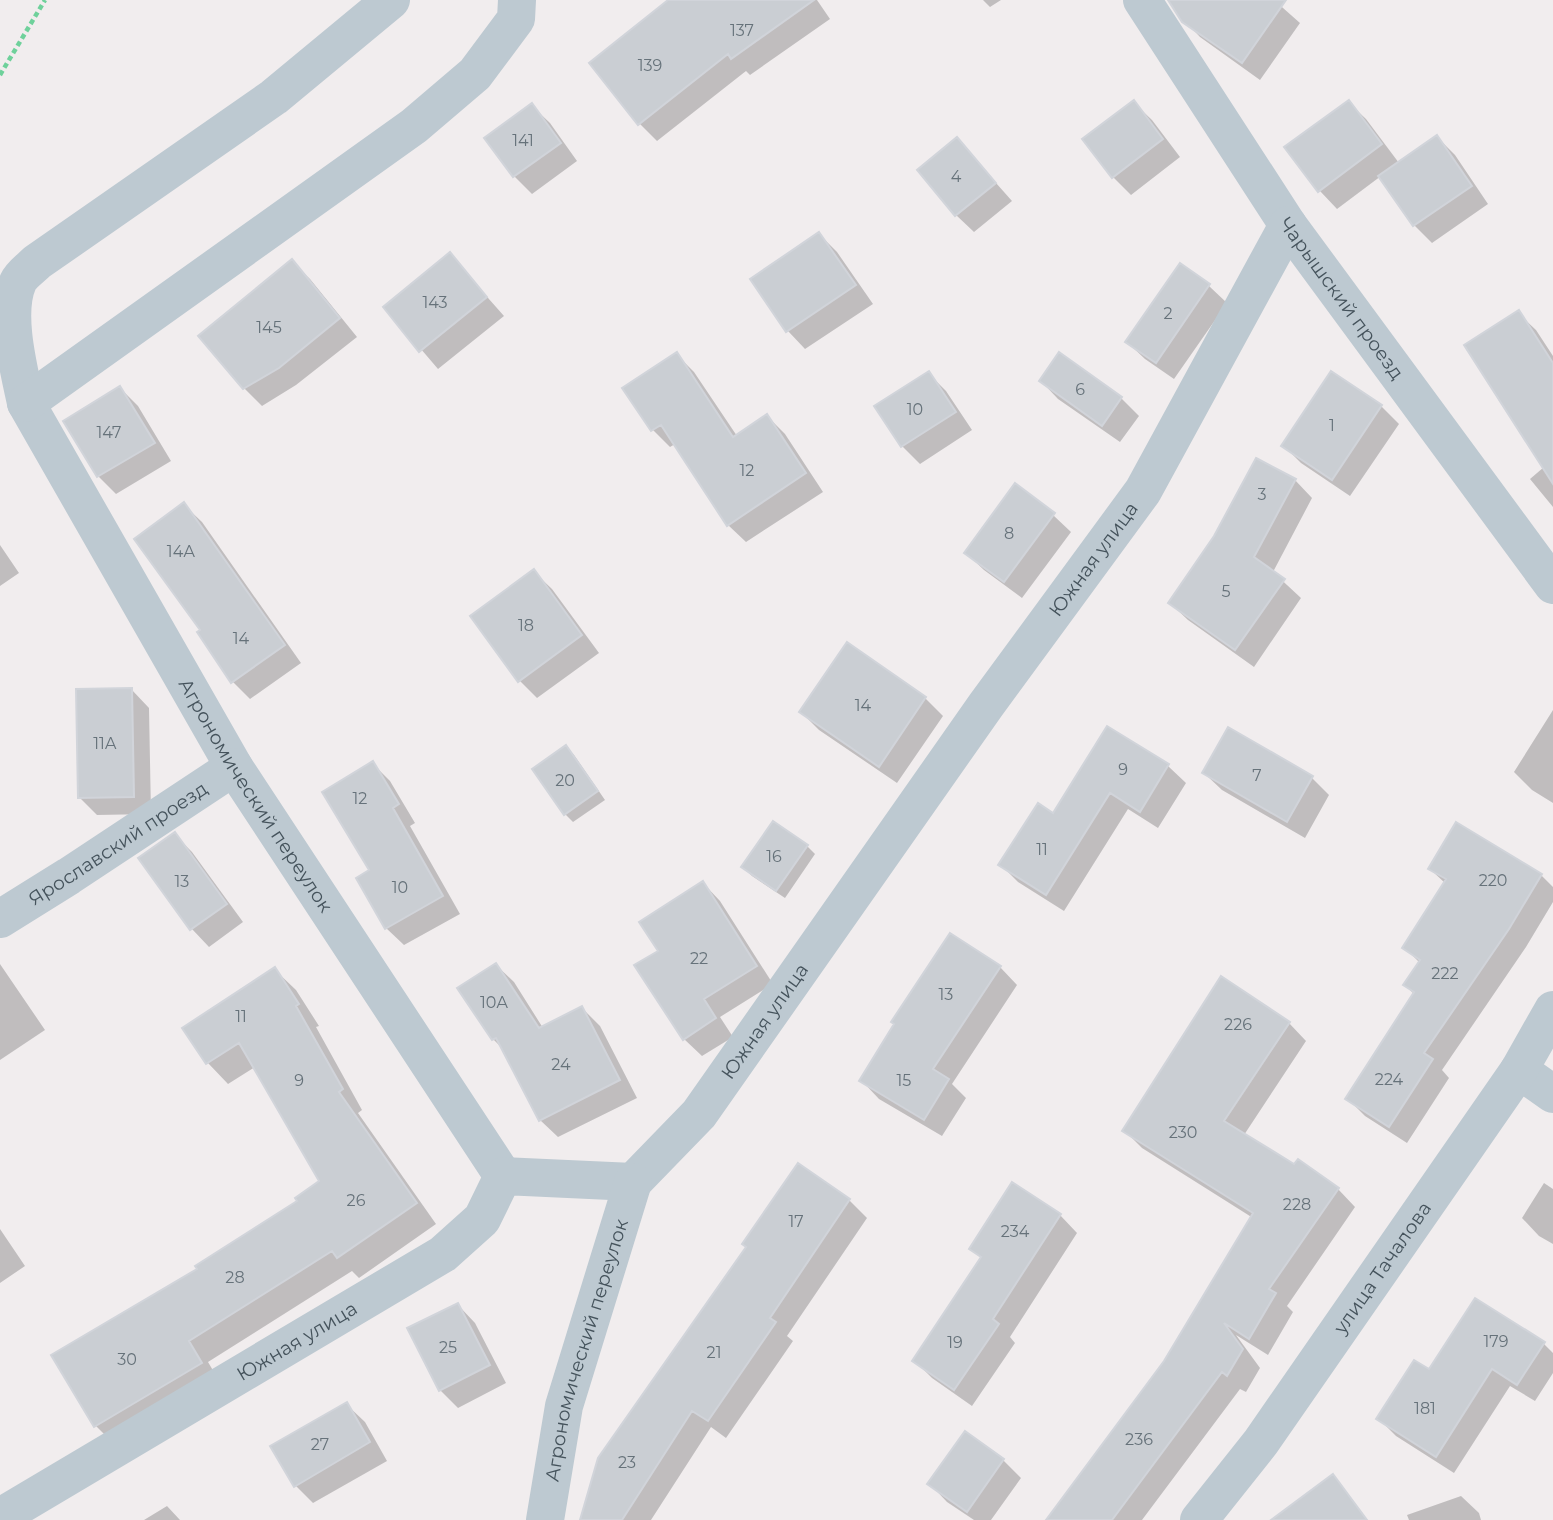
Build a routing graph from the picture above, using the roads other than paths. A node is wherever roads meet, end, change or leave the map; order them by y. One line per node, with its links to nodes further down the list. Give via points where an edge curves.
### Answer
1 (391, 0): 5 (street, Агрономический переулок, via 274,97 37,262 18,281 12,307)
2 (517, 0): 5 (street, via 516,19 475,74 414,126)
3 (1142, 0): 4 (street, Чарышский проезд)
4 (1288, 225): 6 (street, Чарышский проезд); 13 (street, Южная улица, via 1143,491 986,705 699,1114)
5 (26, 403): 7 (street, Агрономический переулок)
6 (1553, 585)
7 (234, 767): 8 (street, Ярославский проезд); 12 (street, Агрономический переулок)
8 (0, 919)
9 (1553, 1010): 10 (street, улица Тачалова)
10 (1519, 1070): 11 (street); 16 (street, улица Тачалова, via 1261,1442)
11 (1553, 1094)
12 (503, 1176): 13 (street); 14 (street, Южная улица, via 482,1219 443,1254)
13 (633, 1182): 15 (street, Агрономический переулок, via 564,1406)
14 (0, 1517)
15 (545, 1520)
16 (1199, 1520)

